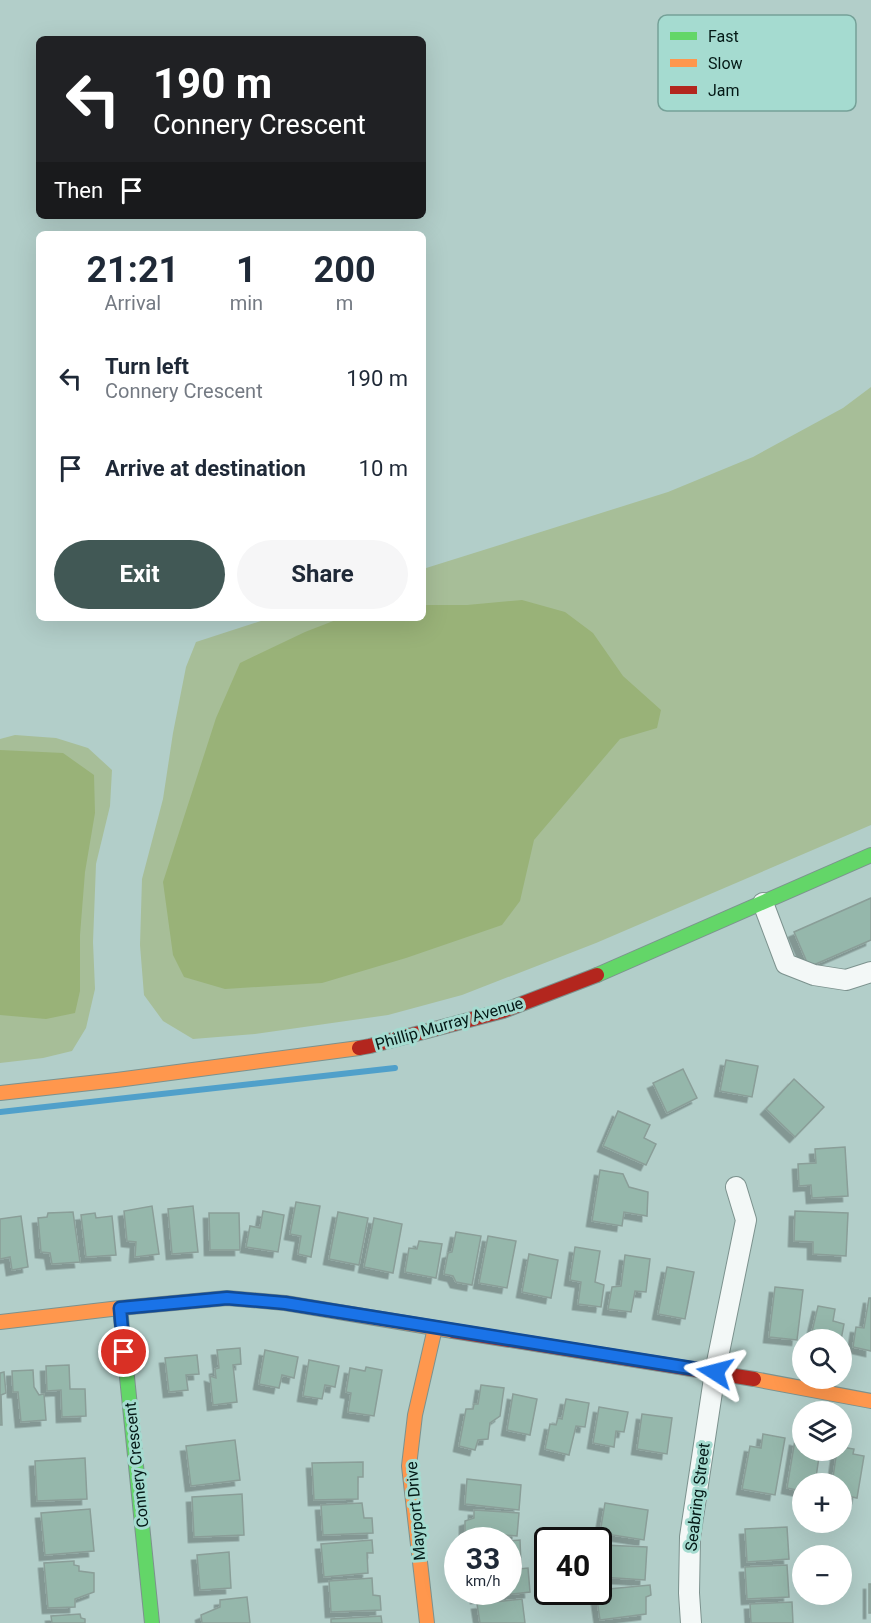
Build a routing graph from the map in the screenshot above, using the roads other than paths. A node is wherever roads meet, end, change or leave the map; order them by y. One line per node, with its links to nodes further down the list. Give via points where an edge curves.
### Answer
1 (871, 855): 2 (street, Phillip Murray Avenue)
2 (763, 903): 3 (street, via 786,964 814,975 846,980); 4 (street, Phillip Murray Avenue, via 618,967 502,1011 370,1046)
3 (871, 972)
4 (0, 1094)
5 (736, 1187): 9 (street, Seabring Street, via 746,1220)
6 (120, 1308): 7 (street); 8 (street, via 227,1298 285,1303); 11 (street, Connery Crescent)
7 (0, 1322)
8 (435, 1328): 9 (street); 12 (street, Mayport Drive, via 414,1415 409,1466)
9 (715, 1372): 10 (street); 13 (street, Seabring Street, via 690,1537)
10 (871, 1401)
11 (152, 1623)
12 (427, 1623)
13 (691, 1623)

